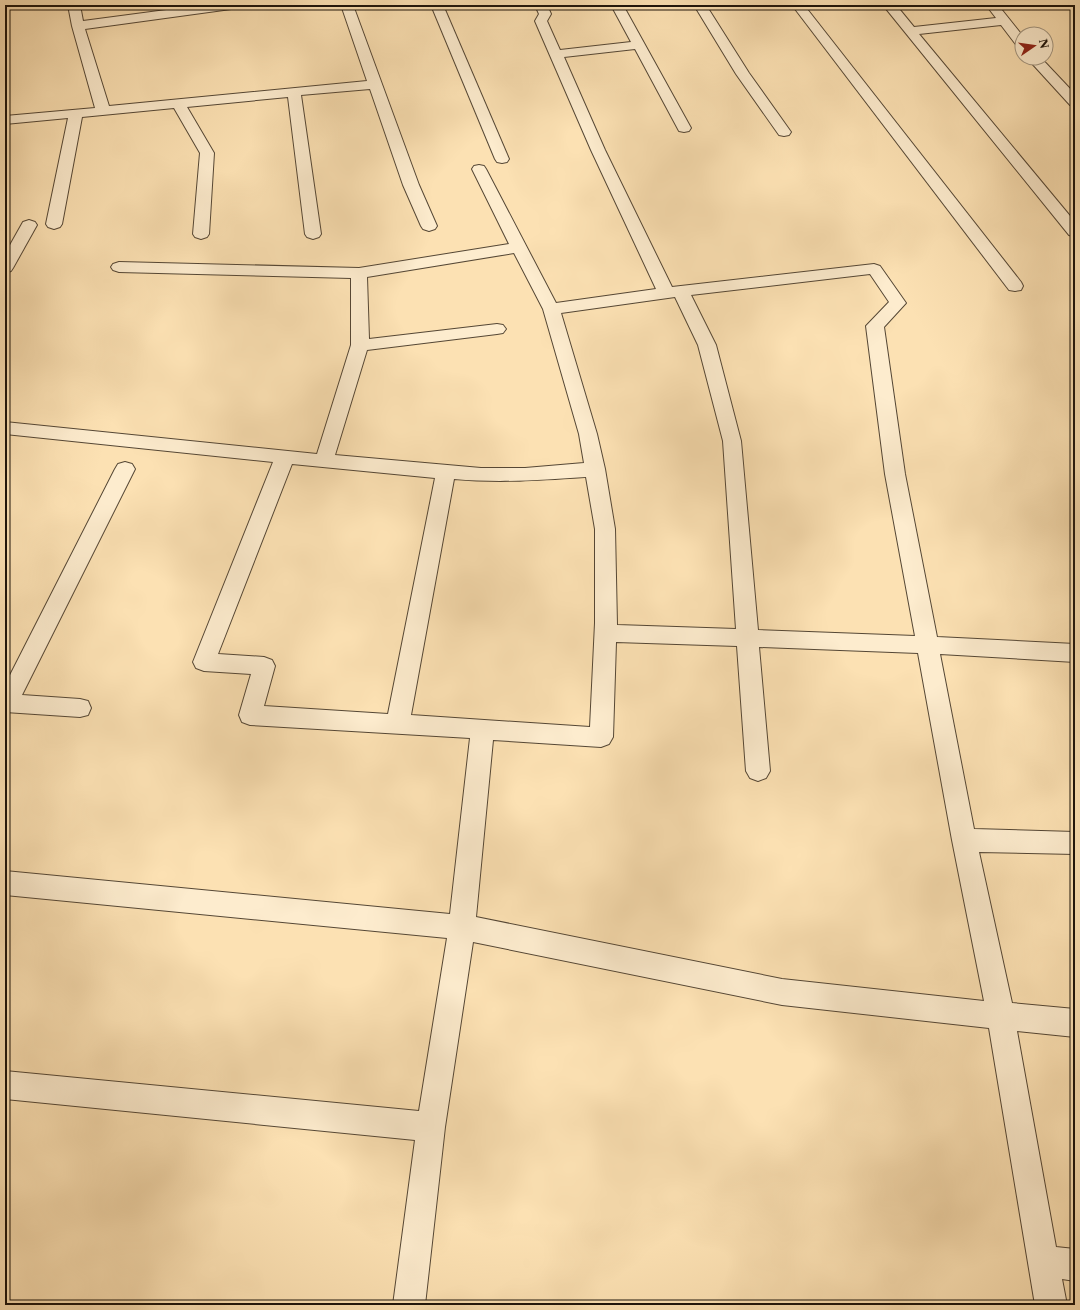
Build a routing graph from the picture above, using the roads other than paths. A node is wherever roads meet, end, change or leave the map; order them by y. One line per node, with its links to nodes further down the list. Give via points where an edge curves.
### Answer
1 (74, 5): 12 (street)
2 (231, 5): 12 (street)
3 (347, 5): 18 (street)
4 (437, 5): 27 (street)
5 (540, 5): 16 (street, via 545,14 541,21)
6 (617, 5): 15 (street)
7 (700, 5): 26 (street, via 743,74)
8 (798, 5): 39 (street)
9 (889, 5): 13 (street)
10 (992, 5): 11 (street)
11 (1005, 21): 13 (street); 14 (street)
12 (78, 26): 22 (street)
13 (910, 31): 32 (street)
14 (1014, 33)
15 (639, 45): 16 (street); 25 (street)
16 (556, 54): 40 (street, via 598,150)
17 (1041, 66): 20 (street)
18 (375, 84): 19 (street); 31 (street, via 411,185)
19 (294, 92): 21 (street); 34 (street)
20 (1075, 102)
21 (178, 103): 22 (street); 33 (street, via 207,153)
22 (103, 111): 23 (street)
23 (76, 113): 24 (street); 29 (street)
24 (5, 120)
25 (684, 128)
26 (784, 132)
27 (502, 159)
28 (479, 169): 35 (street)
29 (54, 224)
30 (29, 225): 37 (street)
31 (430, 226)
32 (1075, 232)
33 (201, 234)
34 (313, 234)
35 (519, 247): 38 (street); 41 (street)
36 (119, 267): 38 (street)
37 (5, 268)
38 (359, 273): 43 (street)
39 (1015, 286)
40 (673, 293): 41 (street); 51 (street, via 707,346 732,441); 52 (street, via 874,269 898,303 875,326 895,474)
41 (551, 309): 48 (street, via 588,434)
42 (497, 330): 43 (street)
43 (360, 345): 46 (street)
44 (5, 428): 45 (street)
45 (285, 457): 46 (street); 56 (street, via 204,662 264,666 250,715)
46 (324, 461): 49 (street)
47 (125, 469): 54 (street)
48 (595, 469): 49 (street, via 525,475); 50 (street, via 605,529)
49 (446, 472): 56 (street)
50 (605, 633): 51 (street); 57 (street, via 601,737)
51 (748, 639): 52 (street); 58 (street)
52 (928, 645): 53 (street); 59 (street)
53 (1075, 653)
54 (6, 703): 55 (street)
55 (80, 708)
56 (398, 724): 57 (street)
57 (482, 730): 62 (street)
58 (758, 771)
59 (964, 840): 60 (street); 63 (street)
60 (1075, 843)
61 (5, 883): 62 (street)
62 (462, 927): 63 (street, via 782,992); 66 (street)
63 (1000, 1016): 64 (street); 67 (street)
64 (1075, 1023)
65 (5, 1085): 66 (street)
66 (431, 1127): 69 (street)
67 (1043, 1262): 68 (street); 70 (street)
68 (1075, 1265)
69 (409, 1305)
70 (1051, 1305)

